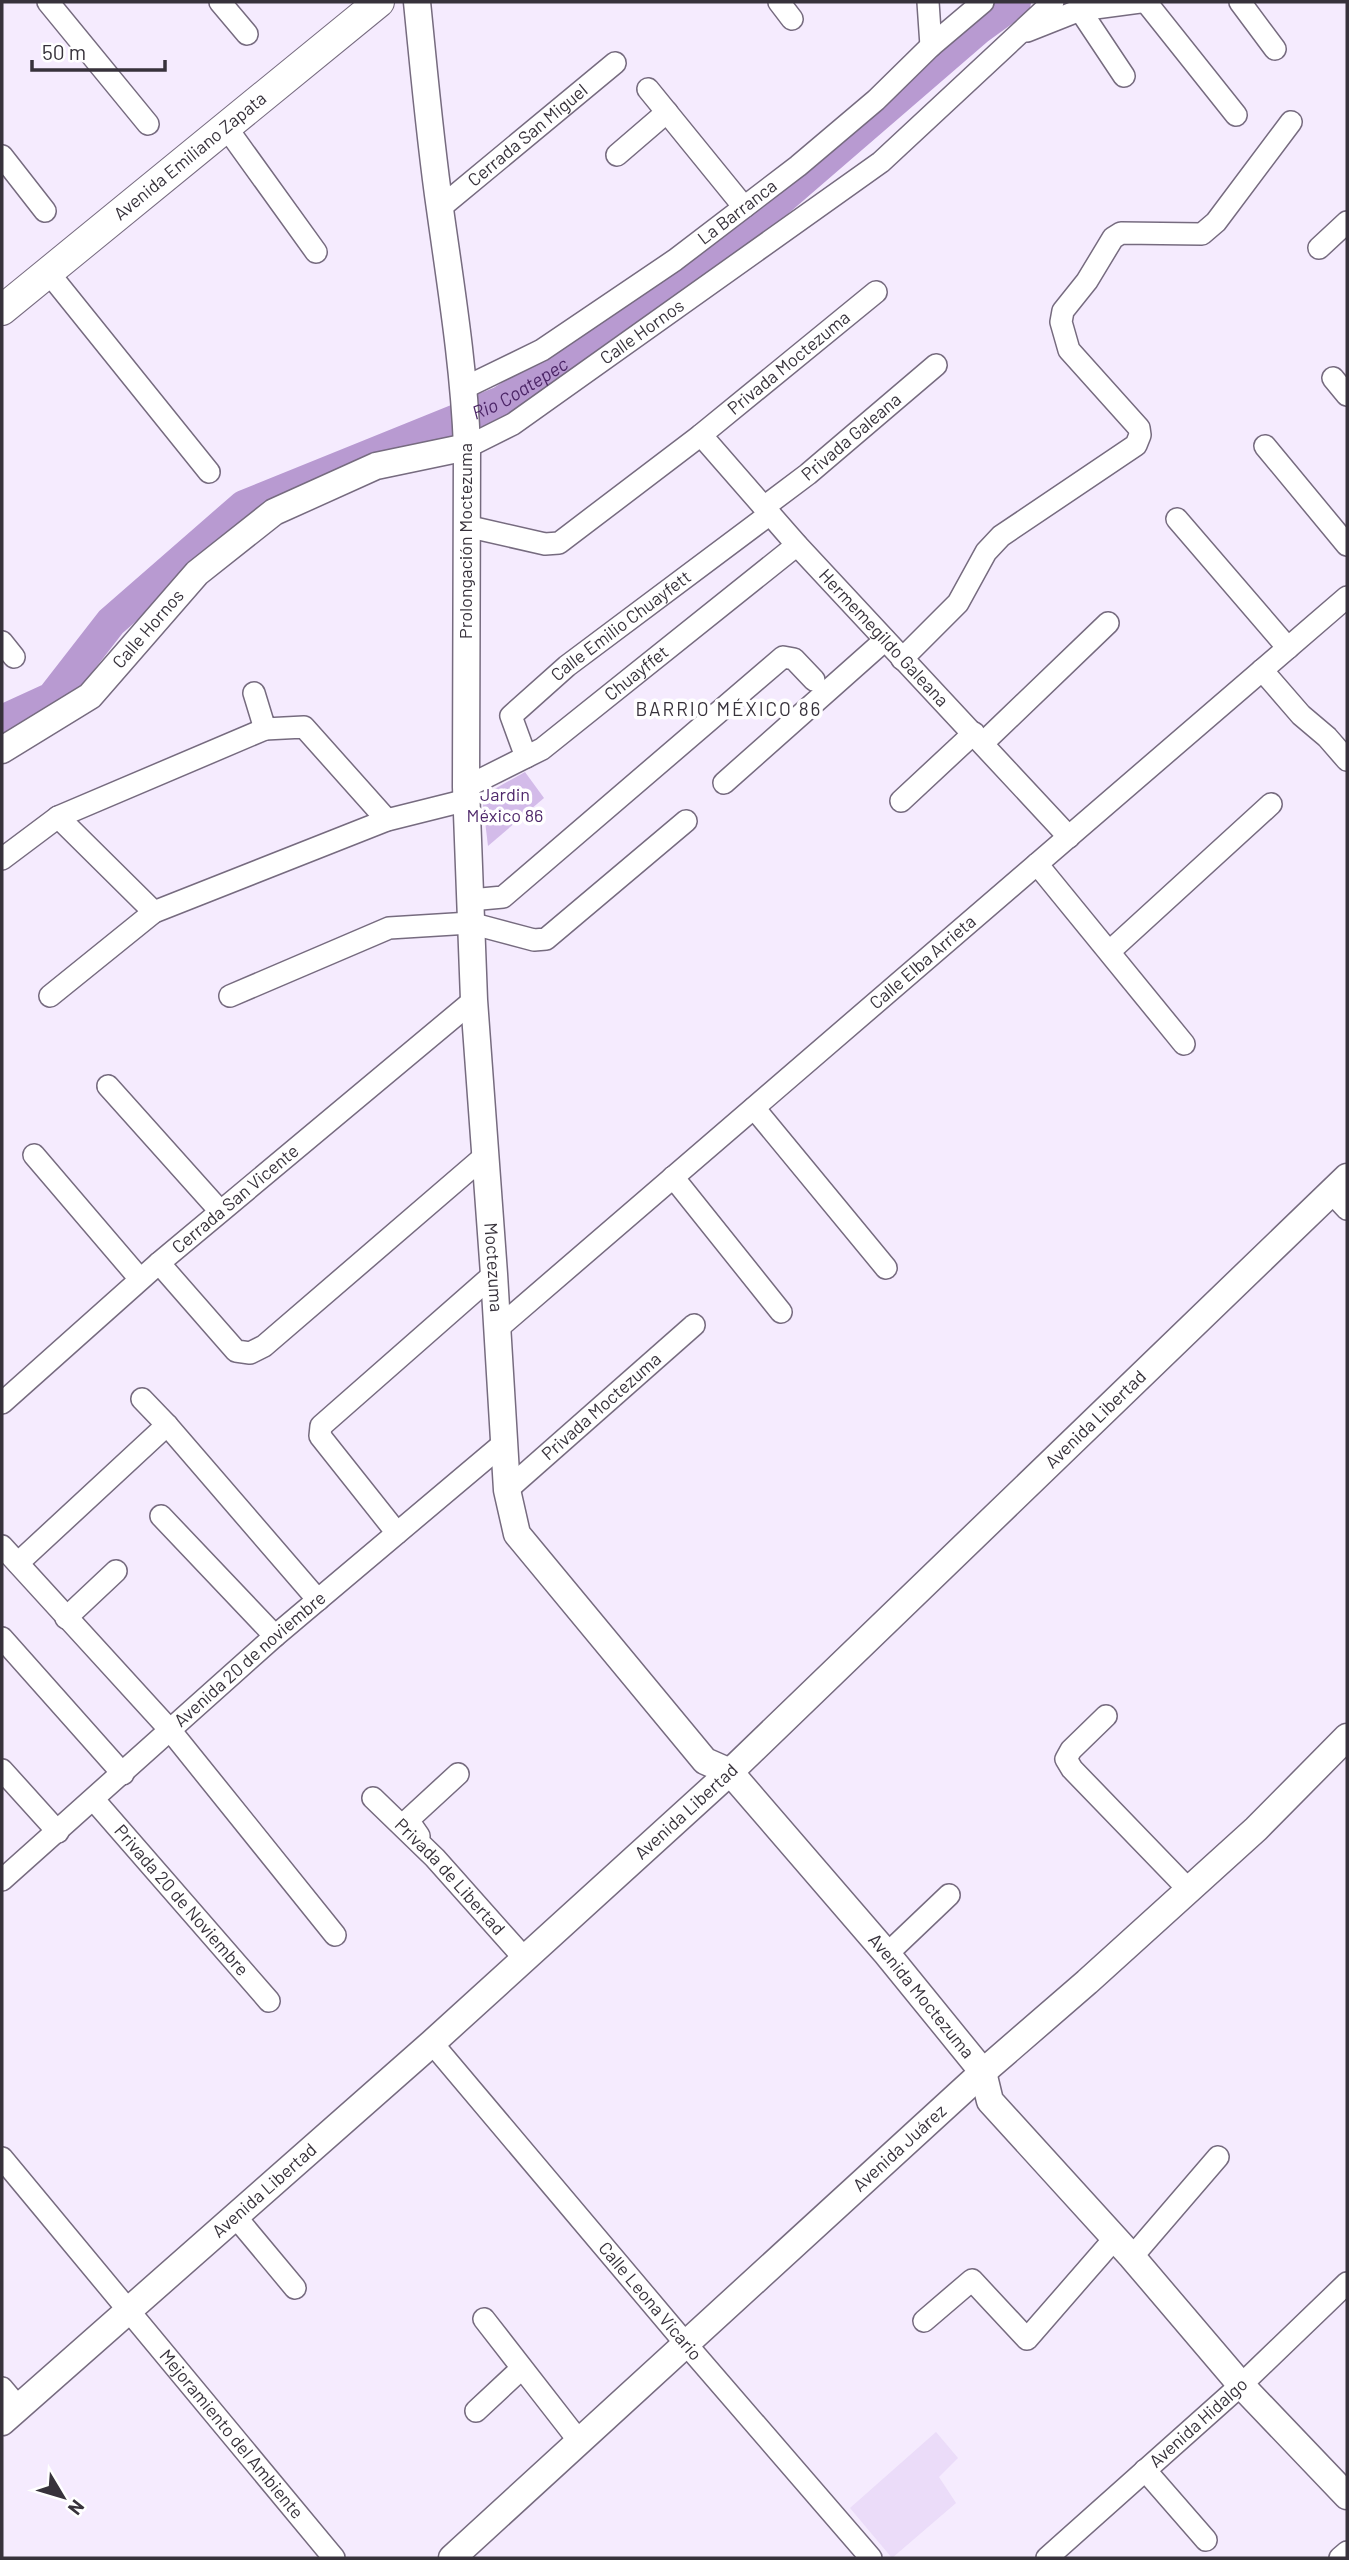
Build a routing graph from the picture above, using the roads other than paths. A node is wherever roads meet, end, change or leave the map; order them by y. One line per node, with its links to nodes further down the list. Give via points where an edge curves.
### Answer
1 (48, 2): 24 (street)
2 (220, 2): 14 (street)
3 (379, 2): 25 (main road, Avenida Emiliano Zapata)
4 (417, 2): 29 (street, Prolongación Moctezuma)
5 (779, 2): 13 (street)
6 (928, 2): 16 (street)
7 (983, 2): 16 (street, La Barranca)
8 (1053, 2): 15 (street, Calle Hornos)
9 (1140, 2): 12 (street)
10 (1146, 2): 22 (street)
11 (1240, 2): 17 (street)
12 (1080, 10): 15 (street); 19 (street)
13 (792, 19)
14 (247, 34)
15 (1018, 34): 42 (street, Calle Hornos, via 881,162 513,424)
16 (930, 46): 28 (street, La Barranca, via 877,100)
17 (1275, 49)
18 (615, 63): 29 (street, Cerrada San Miguel)
19 (1124, 76)
20 (648, 89): 21 (street)
21 (667, 111): 26 (street); 28 (street)
22 (1237, 115)
23 (1291, 122): 54 (street, via 1202,234 1121,233 1113,238 1063,311 1061,321 1069,350 1139,428 1136,445 1001,536 986,552 958,603)
24 (148, 124)
25 (226, 127): 33 (street); 34 (main road, Avenida Emiliano Zapata)
26 (617, 155)
27 (2, 156): 30 (street)
28 (744, 206): 39 (street, La Barranca, via 675,260 542,350)
29 (440, 208): 39 (street, Prolongación Moctezuma)
30 (45, 211)
31 (1347, 222): 32 (street)
32 (1319, 248)
33 (316, 253)
34 (48, 272): 36 (main road, Avenida Emiliano Zapata); 44 (street)
35 (876, 292): 41 (street, Privada Moctezuma)
36 (2, 310)
37 (936, 365): 45 (street, Privada Galeana)
38 (1333, 378): 40 (street)
39 (465, 393): 42 (street, Prolongación Moctezuma)
40 (1347, 395)
41 (701, 435): 45 (street, Hermemegildo Galeana); 47 (street, Privada Moctezuma, via 559,543 545,544)
42 (467, 443): 47 (street, Prolongación Moctezuma); 60 (street, Calle Hornos, via 376,466 274,512 197,573 90,696)
43 (1265, 446): 49 (street)
44 (209, 472)
45 (767, 510): 48 (street, Hermemegildo Galeana); 61 (street, Calle Emilio Chuayfett, via 567,666 511,716)
46 (1177, 519): 53 (street)
47 (466, 526): 64 (street, Prolongación Moctezuma)
48 (797, 545): 52 (street, Hermemegildo Galeana); 61 (street, Chuayffet, via 542,749)
49 (1347, 545)
50 (1347, 597): 53 (street, Calle Elba Arrieta)
51 (1108, 623): 59 (street)
52 (885, 640): 54 (street, Hermemegildo Galeana); 63 (street)
53 (1288, 648): 55 (street, Calle Elba Arrieta)
54 (902, 659): 59 (street, Hermemegildo Galeana)
55 (1262, 670): 62 (street); 70 (street, Calle Elba Arrieta)
56 (814, 680): 73 (street, via 794,659 783,657 503,897)
57 (254, 693): 58 (street)
58 (265, 729): 67 (street); 68 (street, via 304,727)
59 (979, 738): 65 (street); 70 (street, Hermemegildo Galeana)
60 (2, 750)
61 (526, 757): 64 (street, Chuayffet)
62 (1347, 760)
63 (724, 783)
64 (466, 794): 68 (street, Chuayffet); 73 (street, Prolongación Moctezuma)
65 (901, 800)
66 (1272, 804): 75 (street)
67 (58, 817): 71 (street); 74 (street)
68 (387, 820): 74 (street, Chuayffet)
69 (686, 821): 73 (street, via 546,939 534,940)
70 (1069, 837): 72 (street, Calle Elba Arrieta)
71 (2, 859)
72 (1037, 864): 75 (street); 81 (street, Calle Elba Arrieta)
73 (470, 911): 77 (street, via 389,928); 78 (street, Prolongación Moctezuma)
74 (154, 912): 76 (street, Chuayffet)
75 (1110, 951): 79 (street)
76 (50, 996)
77 (230, 996)
78 (474, 1000): 83 (street, Moctezuma); 86 (street, Cerrada San Vicente)
79 (1184, 1044)
80 (107, 1086): 86 (street)
81 (754, 1108): 84 (street, Calle Elba Arrieta); 88 (street)
82 (34, 1155): 90 (street)
83 (486, 1155): 87 (street, via 264,1346 250,1353 236,1351); 89 (street, Moctezuma)
84 (673, 1177): 91 (street); 93 (street, Calle Elba Arrieta)
85 (1342, 1193): 113 (street, Avenida Libertad)
86 (220, 1211): 87 (street, Cerrada San Vicente)
87 (159, 1263): 90 (street, Cerrada San Vicente)
88 (886, 1268)
89 (494, 1274): 93 (street, Moctezuma); 100 (street, via 321,1426 320,1436)
90 (140, 1279): 95 (street, Cerrada San Vicente)
91 (781, 1312)
92 (695, 1325): 98 (street, Privada Moctezuma)
93 (497, 1329): 97 (street, Moctezuma)
94 (142, 1399): 96 (street)
95 (2, 1403)
96 (167, 1425): 103 (street); 105 (street)
97 (504, 1443): 98 (street, Moctezuma); 100 (street, Avenida 20 de noviembre)
98 (507, 1490): 101 (street, Moctezuma)
99 (161, 1516): 107 (street)
100 (397, 1533): 105 (street, Avenida 20 de noviembre)
101 (517, 1534): 113 (street, Avenida Moctezuma, via 705,1761)
102 (2, 1546): 103 (street)
103 (18, 1563): 106 (street)
104 (116, 1571): 106 (street)
105 (318, 1600): 107 (street, Avenida 20 de noviembre)
106 (66, 1618): 110 (street)
107 (275, 1636): 110 (street, Avenida 20 de noviembre)
108 (2, 1638): 115 (street)
109 (1106, 1716): 121 (street, via 1066,1759)
110 (170, 1730): 115 (street, Avenida 20 de noviembre); 123 (street)
111 (1347, 1737): 121 (street, Avenida Juárez)
112 (2, 1770): 118 (street)
113 (730, 1772): 124 (street, Avenida Moctezuma); 125 (street, Avenida Libertad)
114 (458, 1773): 119 (street, via 408,1820)
115 (123, 1774): 117 (street, Avenida 20 de noviembre)
116 (373, 1798): 119 (street, Privada de Libertad)
117 (94, 1800): 118 (street, Avenida 20 de noviembre); 126 (street, Privada 20 de Noviembre)
118 (58, 1832): 120 (street, Avenida 20 de noviembre)
119 (435, 1858): 125 (street, Privada de Libertad)
120 (2, 1880)
121 (1189, 1890): 128 (street, Avenida Juárez)
122 (949, 1895): 124 (street)
123 (335, 1935)
124 (887, 1954): 128 (street, Avenida Moctezuma)
125 (525, 1959): 127 (street, Avenida Libertad)
126 (269, 2001)
127 (432, 2043): 131 (street, Avenida Libertad); 138 (street, Calle Leona Vicario)
128 (983, 2071): 132 (street, Avenida Moctezuma, via 990,2101); 138 (street, Avenida Juárez)
129 (1218, 2157): 132 (street)
130 (2, 2158): 135 (street, Mejoramiento del Ambiente)
131 (234, 2216): 134 (street); 135 (street, Avenida Libertad)
132 (1124, 2247): 137 (street, via 1027,2339 972,2280); 140 (street, Avenida Moctezuma)
133 (1347, 2283): 140 (street, Avenida Hidalgo)
134 (295, 2288)
135 (127, 2310): 141 (street, Avenida Libertad); 148 (street, Mejoramiento del Ambiente)
136 (484, 2319): 139 (street)
137 (924, 2321)
138 (686, 2344): 143 (street, Avenida Juárez); 150 (street, Calle Leona Vicario)
139 (522, 2369): 142 (street); 143 (street)
140 (1241, 2385): 144 (street, Avenida Hidalgo); 145 (street, Avenida Moctezuma)
141 (7, 2406)
142 (476, 2411)
143 (579, 2441): 149 (street, Avenida Juárez)
144 (1145, 2470): 146 (street); 151 (street, Avenida Hidalgo)
145 (1347, 2496)
146 (1206, 2540)
147 (1347, 2552): 152 (street)
148 (334, 2558)
149 (452, 2558)
150 (870, 2558)
151 (1047, 2558)
152 (1340, 2558)

